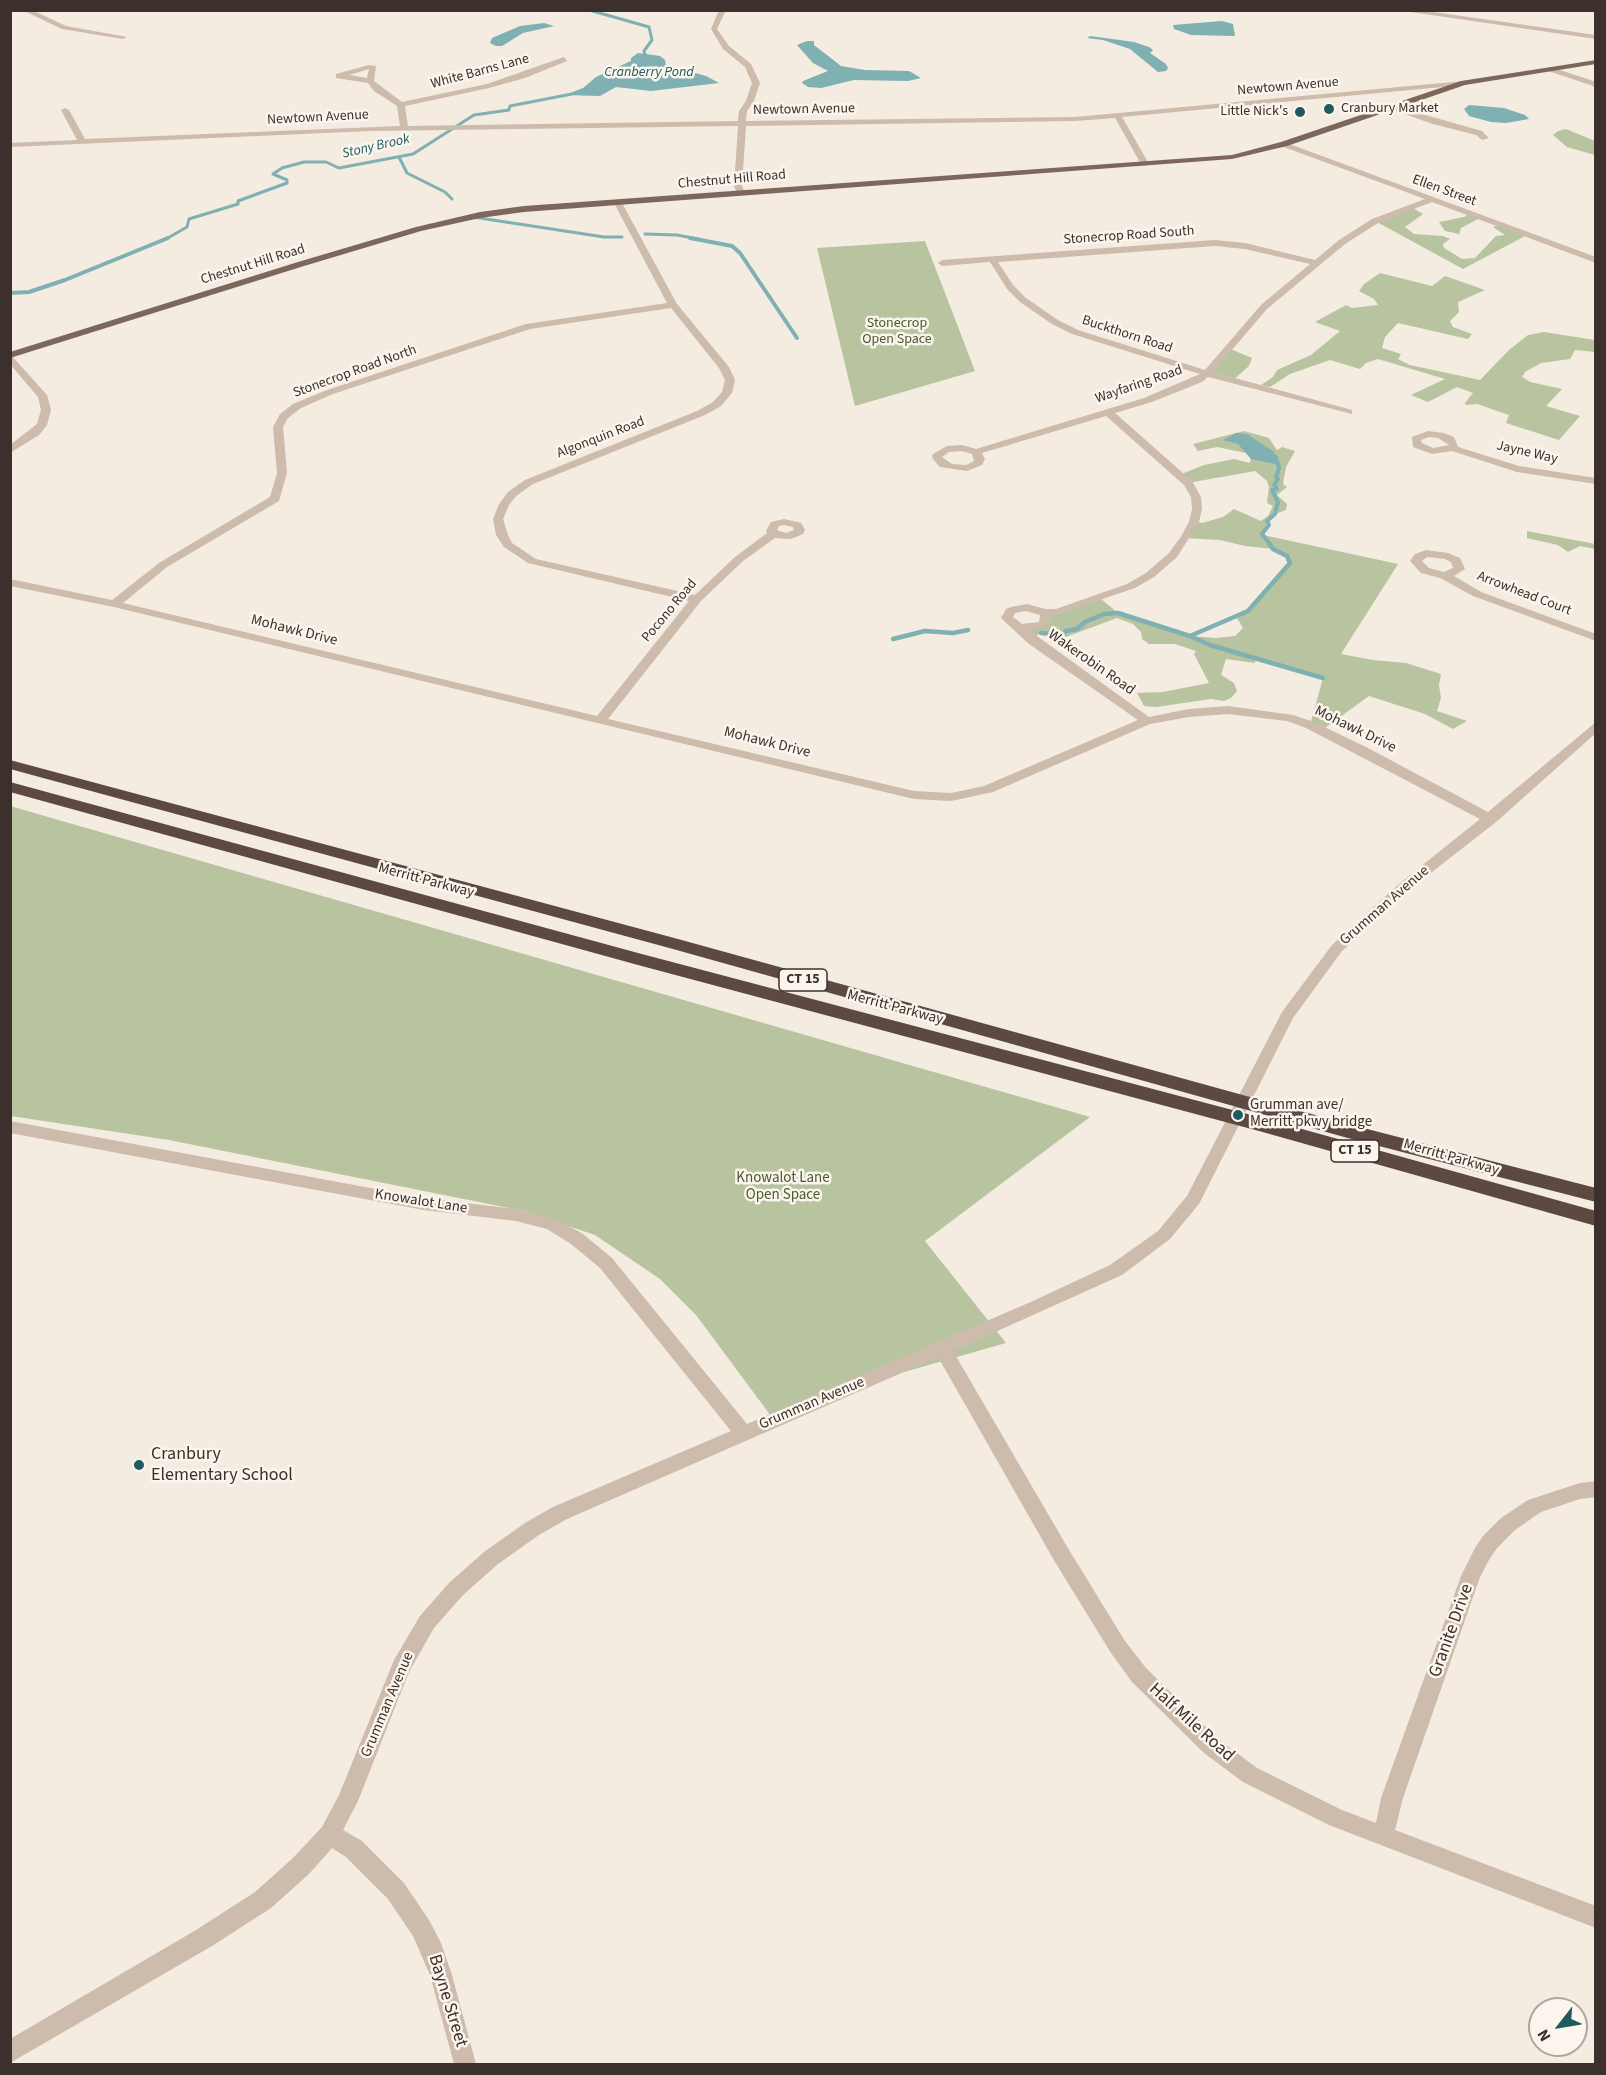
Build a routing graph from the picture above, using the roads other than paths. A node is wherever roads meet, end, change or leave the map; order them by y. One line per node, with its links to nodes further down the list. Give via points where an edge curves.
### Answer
1 (25, 10): 5 (street, via 71,30)
2 (723, 10): 16 (street, via 714,29 726,47 748,66 756,83 743,111)
3 (1400, 10): 4 (street)
4 (1596, 36)
5 (123, 37)
6 (564, 59): 12 (street, White Barns Lane, via 489,86)
7 (1596, 62): 8 (main road, Newtown Avenue)
8 (1551, 69): 10 (main road, Newtown Avenue); 11 (street)
9 (370, 81): 12 (street)
10 (1464, 83): 13 (main road, Chestnut Hill Road); 15 (street, Newtown Avenue)
11 (1596, 85)
12 (400, 105): 17 (street)
13 (1393, 107): 18 (street); 20 (main road, Chestnut Hill Road)
14 (65, 110): 19 (street)
15 (1118, 117): 16 (street, Newtown Avenue); 22 (street)
16 (742, 124): 17 (street, Newtown Avenue); 23 (street, via 738,186)
17 (404, 129): 19 (street, Newtown Avenue)
18 (1485, 138)
19 (82, 143): 21 (street, Newtown Avenue)
20 (1284, 144): 22 (main road, Chestnut Hill Road, via 1232,157); 24 (street, Ellen Street)
21 (10, 145)
22 (1145, 164): 23 (main road, Chestnut Hill Road)
23 (741, 193): 25 (main road, Chestnut Hill Road)
24 (1430, 200): 27 (street, Ellen Street); 29 (street, Wayfaring Road, via 1375,221)
25 (618, 204): 30 (street, Algonquin Road); 31 (main road, Chestnut Hill Road, via 524,209 451,221)
26 (993, 260): 28 (street, Stonecrop Road South); 29 (street, Stonecrop Road South, via 1215,243); 32 (street, Buckthorn Road, via 1023,300 1064,328)
27 (1596, 260)
28 (942, 263)
29 (1316, 263): 32 (street, Wayfaring Road, via 1256,315)
30 (673, 304): 42 (street, Algonquin Road, via 728,374 730,387 722,400 701,413 529,482 508,499 498,519 508,545 532,561); 43 (street, Stonecrop Road North, via 529,326 297,406 278,427 282,473 275,499 163,565)
31 (10, 356): 36 (street, via 46,404 42,425 28,440)
32 (1208, 374): 33 (street, Wayfaring Road, via 1167,393); 34 (street, Buckthorn Road)
33 (1108, 412): 37 (street, Wayfaring Road); 44 (street, Wakerobin Road, via 1188,483 1196,497 1194,522 1173,555 1150,575 1069,609)
34 (1348, 412)
35 (1452, 448): 38 (street, Jayne Way, via 1517,469)
36 (10, 450)
37 (976, 452)
38 (1596, 480)
39 (773, 534): 42 (street, Pocono Road, via 739,559)
40 (1444, 575): 46 (street, Arrowhead Court, via 1477,594)
41 (10, 582): 43 (street, Mohawk Drive)
42 (697, 599): 47 (street, Pocono Road)
43 (114, 604): 47 (street, Mohawk Drive)
44 (1044, 613): 45 (street, Wakerobin Road, via 1047,621 1040,627); 45 (street, Wakerobin Road, via 1027,607 1010,612 1007,618)
45 (1019, 627): 48 (street, Wakerobin Road)
46 (1596, 638)
47 (601, 720): 48 (street, Mohawk Drive, via 934,798 988,789)
48 (1147, 721): 52 (street, Mohawk Drive, via 1189,712 1228,710 1289,718 1334,735)
49 (1596, 726): 52 (street, Grumman Avenue)
50 (10, 764): 54 (highway, Merritt Parkway / CT 15, via 1344,1130)
51 (10, 787): 55 (highway, Merritt Parkway / CT 15, via 627,957 1259,1124)
52 (1491, 819): 56 (street, Grumman Avenue, via 1404,887 1337,948 1287,1016 1193,1200 1164,1235 1116,1270)
53 (10, 1127): 57 (street, Knowalot Lane, via 552,1224 606,1263)
54 (1596, 1195)
55 (1596, 1219)
56 (942, 1348): 57 (street, Grumman Avenue); 60 (street, Half Mile Road, via 1062,1556 1139,1675 1211,1746 1250,1775)
57 (742, 1433): 59 (street, Grumman Avenue, via 560,1513 491,1558 456,1589 427,1622 401,1667)
58 (1596, 1490): 60 (street, Granite Drive, via 1555,1498 1528,1510 1500,1532 1482,1554 1392,1798)
59 (330, 1834): 62 (street, Grumman Avenue, via 263,1900); 63 (street, Bayne Street, via 354,1849 379,1873 421,1928 441,1975)
60 (1383, 1837): 61 (street, Half Mile Road)
61 (1596, 1917)
62 (10, 2052)
63 (465, 2064)

